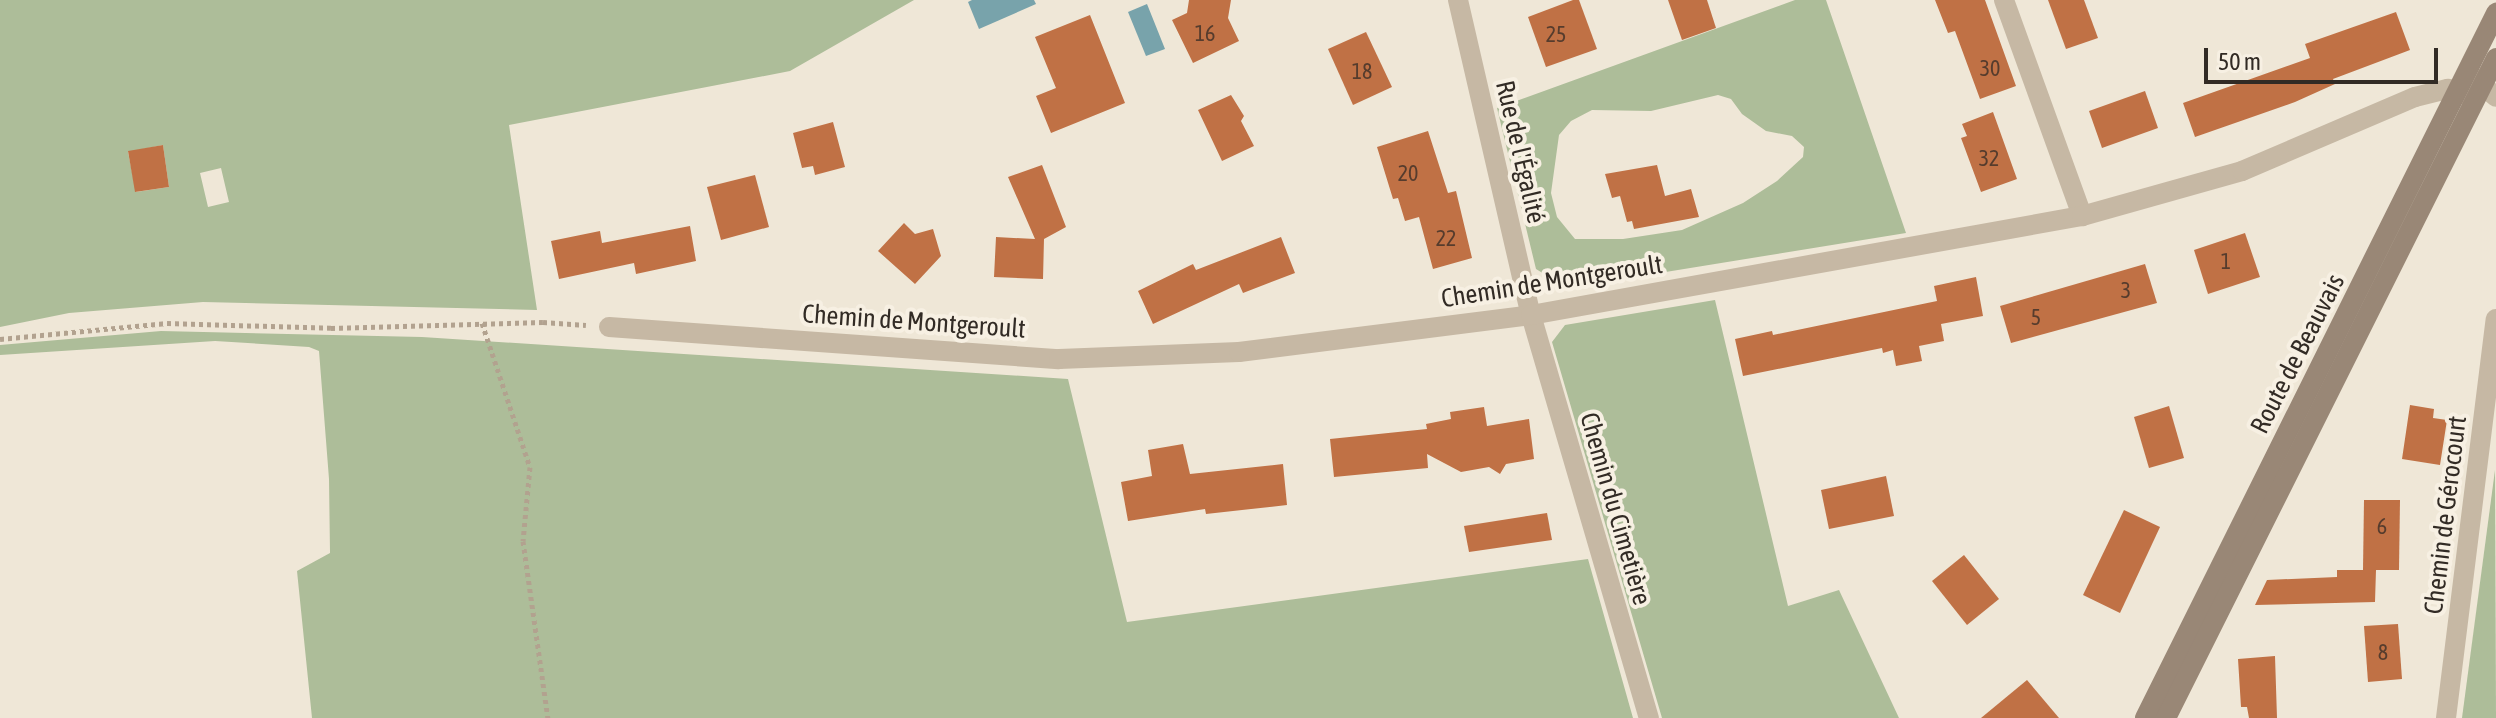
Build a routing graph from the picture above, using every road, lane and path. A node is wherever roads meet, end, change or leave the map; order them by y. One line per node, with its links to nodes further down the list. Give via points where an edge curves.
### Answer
1 (1458, 0): 7 (street, Rue de l'Égalité)
2 (2004, 0): 6 (street)
3 (2495, 19): 5 (main road, Route de Beauvais)
4 (2496, 58): 5 (main road, Route de Beauvais)
5 (2475, 89): 6 (street, Chemin de Montgeroult, via 2415,97 2242,171); 14 (main road, Route de Beauvais); 15 (main road, Route de Beauvais)
6 (2082, 216): 7 (street, Chemin de Montgeroult)
7 (1531, 315): 10 (street, Chemin de Montgeroult, via 1239,352 1116,359); 13 (street, Chemin du Cimetière)
8 (2496, 319): 16 (street, Chemin de Gérocourt)
9 (482, 323): 10 (path); 11 (path, via 331,328 167,323); 12 (path, via 530,467 523,541)
10 (609, 327)
11 (0, 339)
12 (548, 718)
13 (1649, 718)
14 (2145, 718)
15 (2166, 718)
16 (2446, 718)

